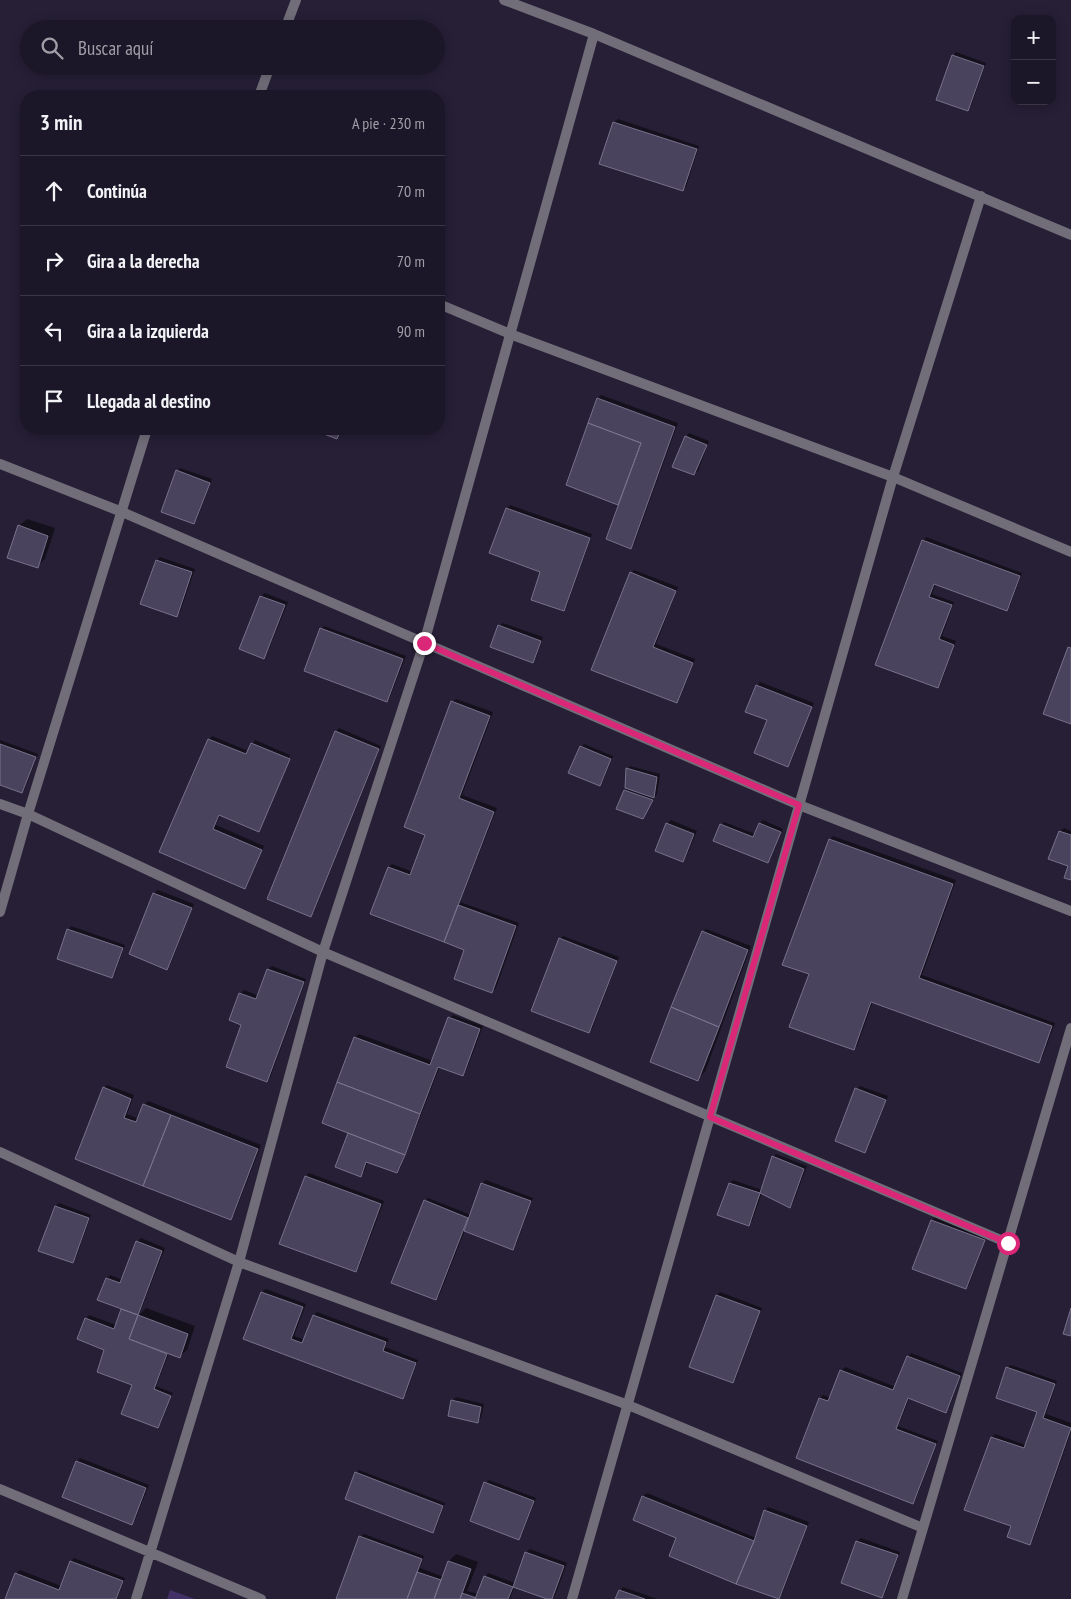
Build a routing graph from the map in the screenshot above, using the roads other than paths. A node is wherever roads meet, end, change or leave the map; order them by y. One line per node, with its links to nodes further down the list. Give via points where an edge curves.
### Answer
1 (296, 0): 3 (street)
2 (504, 0): 4 (street)
3 (288, 20)
4 (594, 34): 7 (street); 10 (street)
5 (267, 75): 6 (street)
6 (261, 90)
7 (981, 196): 8 (street); 13 (street)
8 (1071, 235)
9 (445, 307): 10 (street)
10 (510, 334): 13 (street); 16 (street)
11 (145, 435): 14 (street)
12 (0, 464): 14 (street)
13 (894, 477): 15 (street); 18 (street)
14 (122, 512): 16 (street); 19 (street)
15 (1071, 552)
16 (424, 643): 18 (street); 22 (street)
17 (0, 804): 19 (street)
18 (799, 805): 20 (street); 24 (street)
19 (28, 814): 21 (street); 22 (street)
20 (1071, 911)
21 (0, 912)
22 (323, 952): 24 (street); 27 (street)
23 (1071, 1028): 26 (street)
24 (710, 1117): 26 (street); 28 (street)
25 (0, 1152): 27 (street)
26 (1008, 1243): 30 (street)
27 (238, 1262): 28 (street); 31 (street)
28 (628, 1405): 30 (street); 34 (street)
29 (0, 1489): 31 (street)
30 (923, 1528): 35 (street)
31 (150, 1551): 32 (street); 33 (street)
32 (136, 1599)
33 (261, 1599)
34 (572, 1599)
35 (902, 1599)

